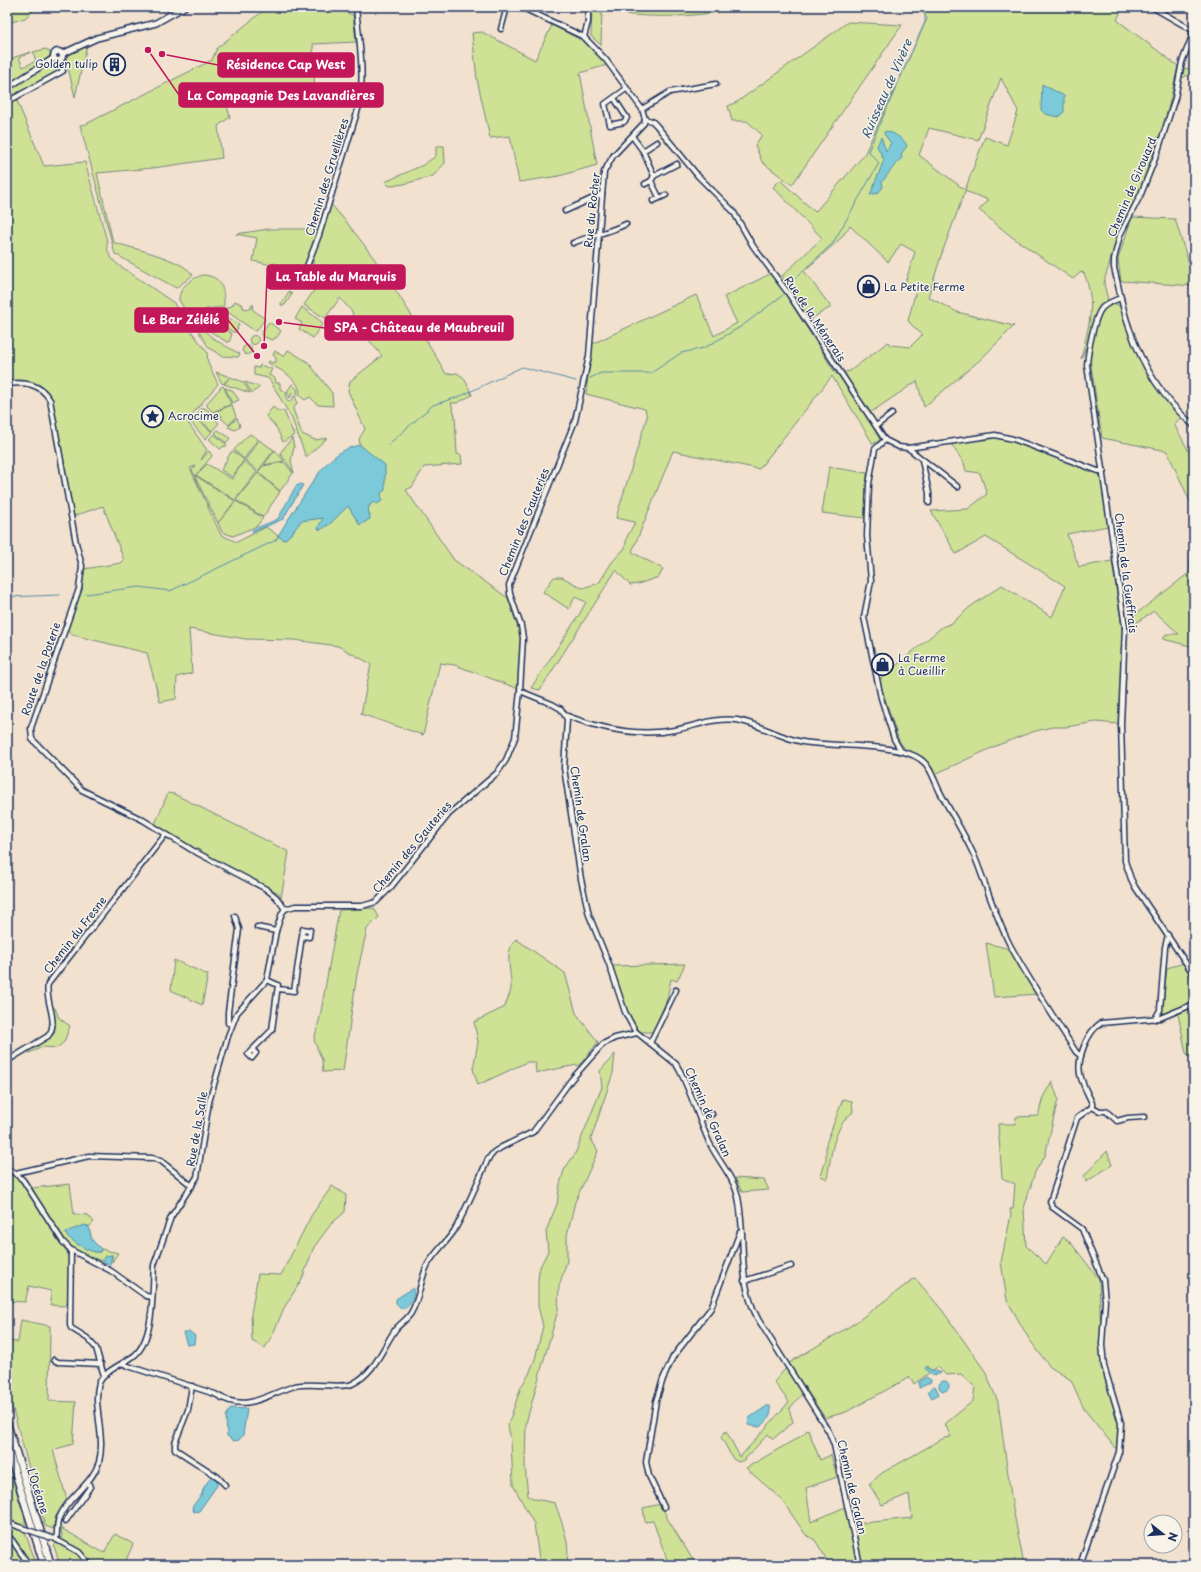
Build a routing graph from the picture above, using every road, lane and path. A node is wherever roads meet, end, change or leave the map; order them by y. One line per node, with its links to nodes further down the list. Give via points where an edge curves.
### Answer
1 (9, 7): 8 (highway)
2 (184, 7): 12 (main road, via 156,24 97,38 62,54 62,58)
3 (356, 7): 35 (street, Chemin des Gruellières, via 362,76 359,106)
4 (507, 7): 9 (street)
5 (521, 7): 11 (street)
6 (588, 7): 11 (street)
7 (1152, 7): 10 (street)
8 (7, 9)
9 (501, 29)
10 (1194, 31): 37 (street, Chemin de Girouard, via 1182,62 1175,98 1158,151 1141,194 1126,222 1116,251 1114,268)
11 (584, 37): 15 (street, via 606,60)
12 (57, 59): 14 (main road); 17 (street, via 63,71)
13 (716, 84): 18 (street, via 670,92)
14 (7, 88)
15 (626, 89): 16 (street); 18 (street)
16 (614, 98): 16 (street, via 605,104 610,125 624,122 627,118)
17 (7, 102)
18 (642, 109): 19 (street)
19 (645, 119): 20 (street, Rue du Rocher); 40 (street, Rue de la Ménerais, via 656,125 698,176 733,211 753,246 788,293)
20 (632, 136): 22 (street); 27 (street, Rue du Rocher, via 606,167)
21 (657, 142): 22 (street)
22 (643, 151): 24 (street)
23 (677, 164): 24 (street)
24 (654, 176): 25 (street)
25 (652, 181): 26 (street); 29 (street)
26 (645, 184)
27 (602, 194): 31 (street); 33 (street, Rue du Rocher)
28 (666, 194): 29 (street)
29 (659, 197): 30 (street)
30 (653, 201)
31 (565, 211)
32 (626, 224): 33 (street)
33 (598, 235): 34 (street); 36 (street, Rue du Rocher)
34 (573, 243)
35 (302, 279)
36 (594, 294): 50 (street, Chemin des Gauteries, via 589,356 575,421 509,584 510,594 522,626)
37 (1122, 298): 41 (street, Chemin de Girouard, via 1128,327 1146,365 1167,400); 47 (street, Chemin de la Gueffrais, via 1106,304 1100,311 1088,358)
38 (7, 384): 53 (street, Route de la Poterie, via 22,382 35,385 43,390 50,400 82,566 79,589 30,734 36,744 77,786 143,820)
39 (892, 414): 40 (street)
40 (876, 426): 42 (street, Rue de la Ménerais)
41 (1194, 426)
42 (885, 440): 44 (street, via 899,447); 52 (street, via 875,449 869,484 867,536 871,581 864,617 882,698 894,739)
43 (921, 446): 44 (street); 45 (street); 47 (street, via 995,435)
44 (908, 448): 45 (street)
45 (917, 455): 46 (street)
46 (922, 460): 48 (street); 49 (street)
47 (1104, 471): 58 (street, Chemin de la Gueffrais, via 1125,626 1121,724 1124,847 1127,868 1135,887)
48 (958, 487)
49 (929, 503)
50 (520, 691): 51 (street, via 552,704); 54 (street, Chemin des Gauteries, via 515,738 502,768 449,814 382,898 370,905 362,906 295,906)
51 (565, 715): 52 (street, via 591,725 642,732 669,731 705,722 735,720 749,722 782,737 803,742); 67 (street, Chemin de Gralan, via 567,727 564,768 589,915 625,1012)
52 (902, 751): 70 (street, via 916,756 927,766 966,837 1009,943 1076,1052)
53 (165, 835): 54 (street, Route de la Poterie, via 266,889 276,896); 71 (street, Chemin du Fresne, via 48,984 46,991 53,1024 52,1031)
54 (285, 909): 57 (street, via 279,918)
55 (235, 916): 66 (street, via 239,929 228,1012 228,1023)
56 (257, 927): 57 (street)
57 (276, 931): 61 (street)
58 (1168, 935): 60 (street, Chemin de la Gueffrais); 65 (street, via 1160,1010)
59 (302, 936): 62 (street, via 294,991)
60 (1194, 975)
61 (267, 980): 62 (street, via 278,985); 66 (street, Rue de la Salle, via 237,1013)
62 (278, 989): 69 (street, via 272,1030)
63 (676, 990): 68 (street)
64 (1194, 1004): 65 (street)
65 (1155, 1019): 70 (street, via 1100,1023 1094,1028)
66 (231, 1024): 78 (street, Rue de la Salle, via 209,1102 198,1173)
67 (637, 1033): 68 (street, Chemin de Gralan); 88 (street, via 602,1044 571,1080 533,1132 494,1152 454,1230 426,1267 412,1312 395,1329 376,1364 359,1380 350,1385 295,1386 244,1404 226,1401)
68 (650, 1043): 75 (street, Chemin de Gralan, via 676,1064)
69 (252, 1050)
70 (1081, 1056): 72 (street, via 1079,1072)
71 (7, 1061)
72 (1092, 1107): 74 (street, via 1106,1111 1117,1121); 103 (street, via 1077,1118 1050,1202 1082,1230 1102,1280 1105,1301 1102,1344 1104,1366 1121,1423 1119,1452)
73 (712, 1114): 75 (street)
74 (1144, 1117)
75 (700, 1119): 79 (street, Chemin de Gralan, via 719,1161 736,1189)
76 (7, 1168): 77 (street)
77 (17, 1175): 78 (street, via 20,1172 89,1156 154,1158); 80 (street, via 23,1180 62,1242)
78 (192, 1186): 83 (street, Rue de la Salle, via 171,1217 157,1254)
79 (741, 1230): 82 (street, Chemin de Gralan); 93 (street, via 711,1308 673,1357 656,1401 646,1462 649,1476)
80 (71, 1250): 83 (street, via 111,1271 146,1296); 85 (street, via 70,1325 93,1343)
81 (792, 1266): 82 (street)
82 (744, 1281): 102 (street, Chemin de Gralan, via 758,1319 829,1432)
83 (152, 1297): 86 (street, Rue de la Salle, via 147,1335 138,1352)
84 (54, 1360): 85 (street)
85 (101, 1364): 87 (street)
86 (124, 1364): 87 (street, Rue de la Salle); 88 (street)
87 (104, 1376): 91 (street, via 97,1391 102,1434 101,1453 96,1470)
88 (192, 1386): 92 (street, via 188,1410 175,1449 218,1477)
89 (7, 1423): 100 (highway, L’Océane)
90 (7, 1446): 99 (highway, L’Océane)
91 (88, 1482): 95 (street, via 90,1487); 97 (street, via 73,1496 61,1513)
92 (225, 1485)
93 (664, 1507)
94 (7, 1522): 97 (street, bridge)
95 (65, 1522)
96 (7, 1536): 98 (street)
97 (54, 1539): 101 (street, via 80,1552)
98 (29, 1565)
99 (44, 1565)
100 (51, 1565)
101 (90, 1565)
102 (860, 1565)
103 (1080, 1565)

